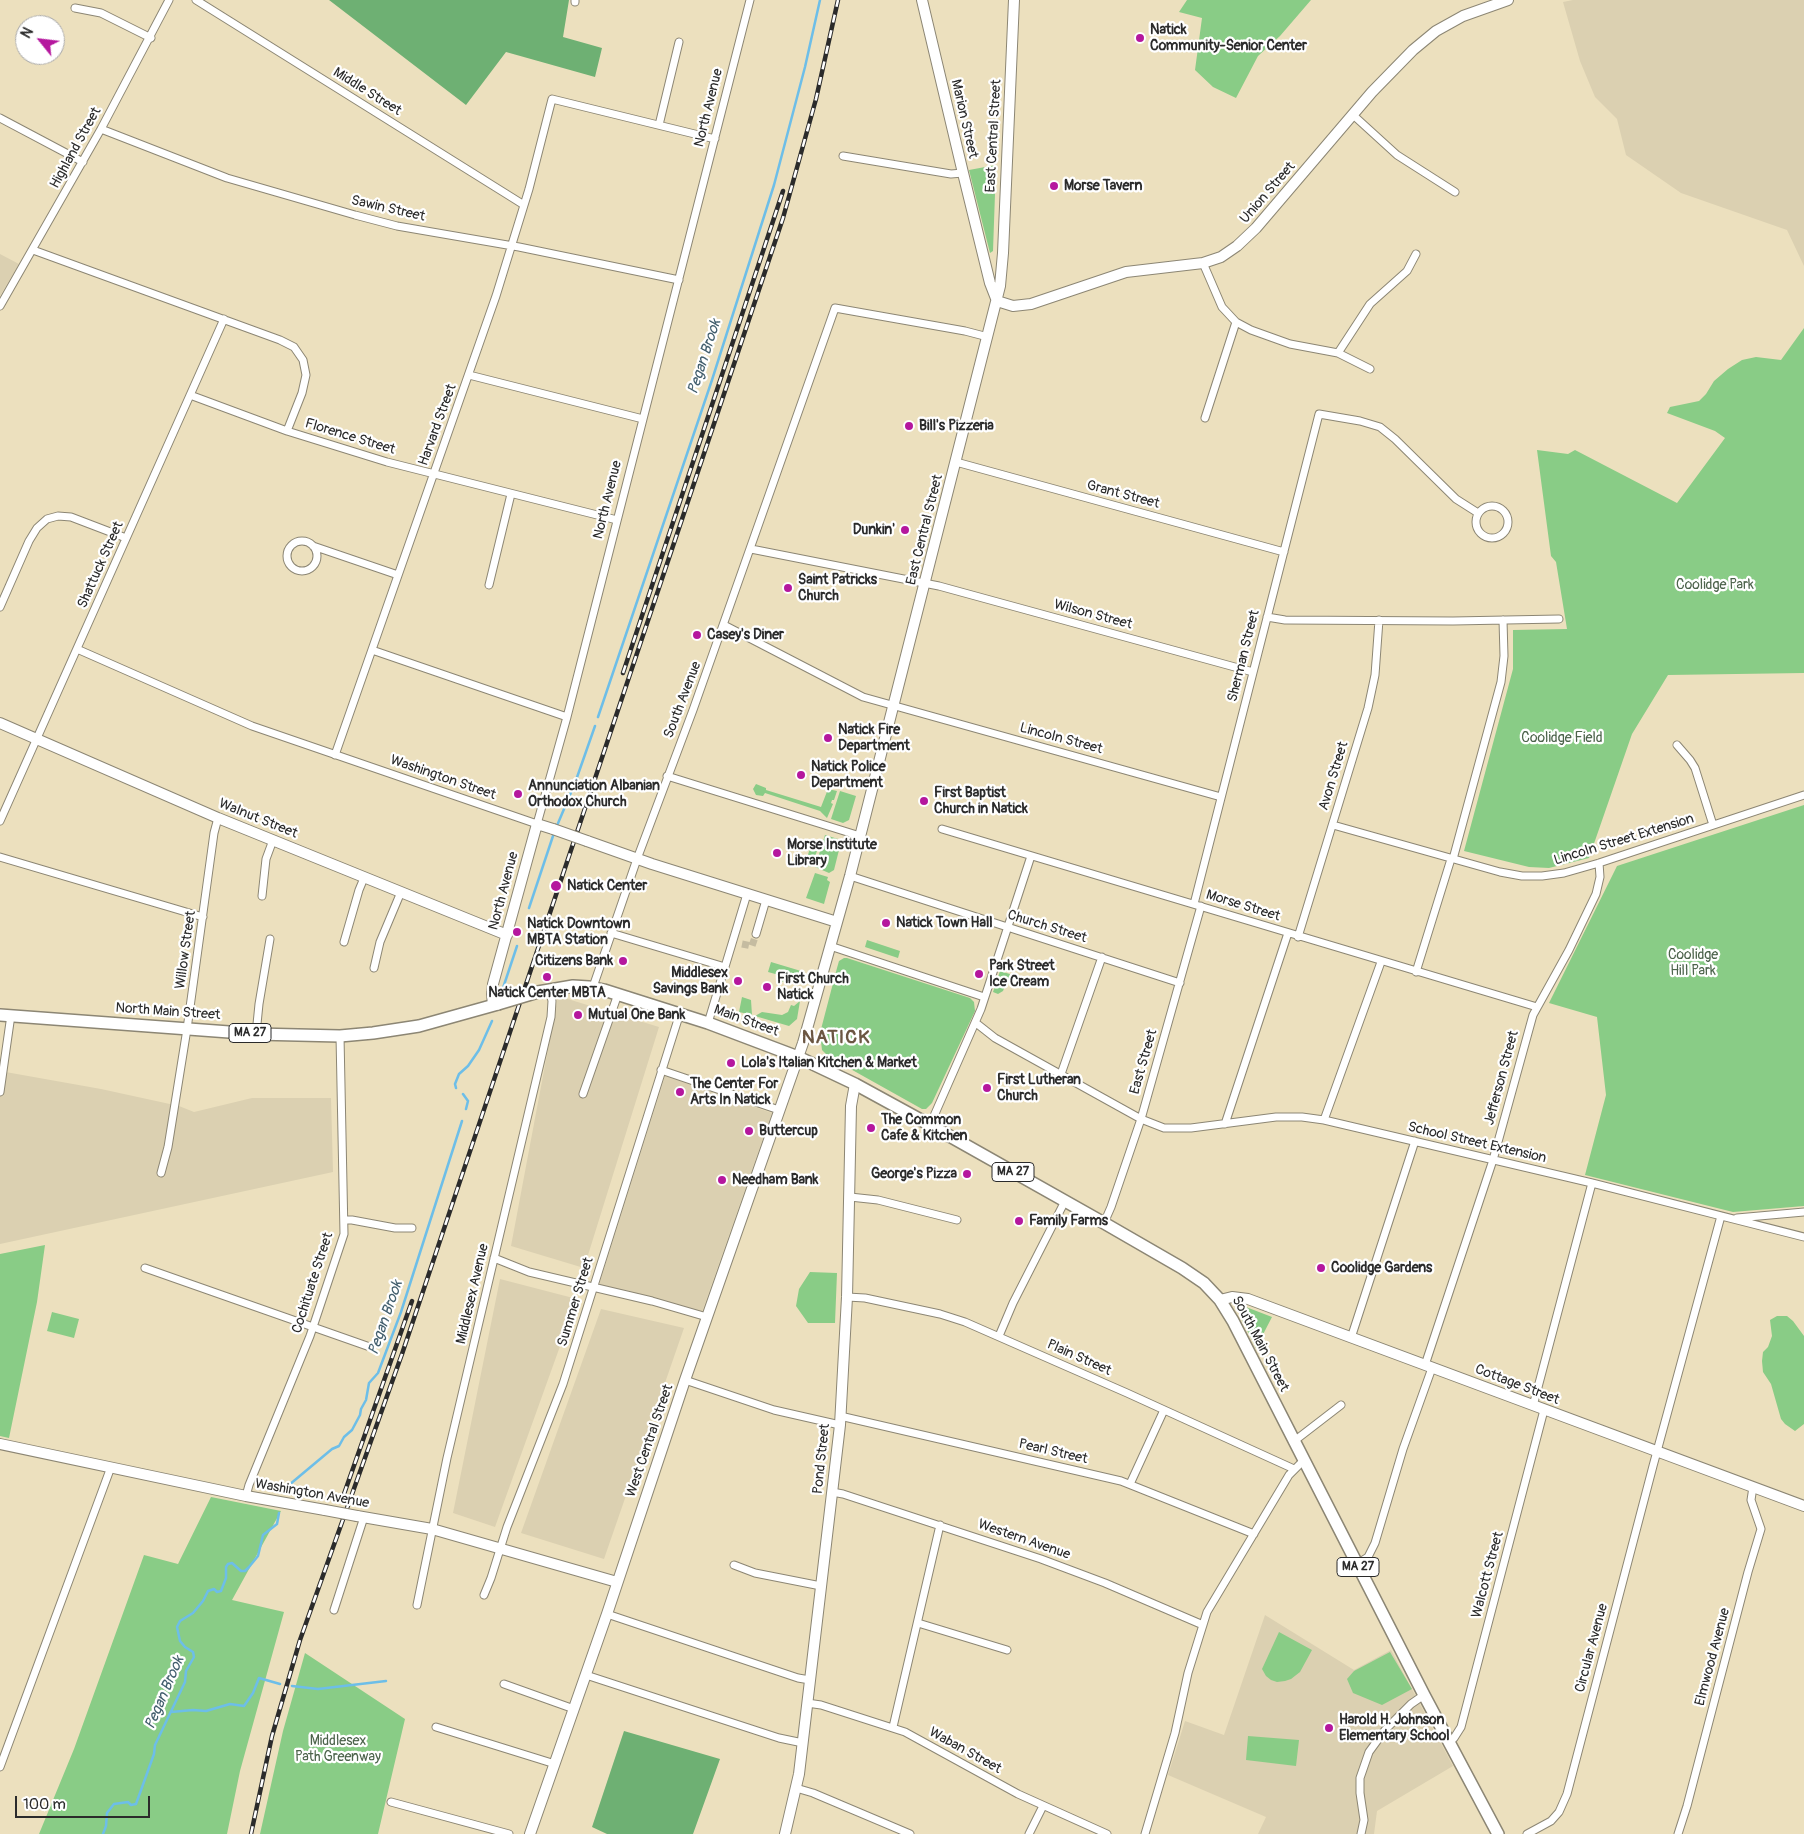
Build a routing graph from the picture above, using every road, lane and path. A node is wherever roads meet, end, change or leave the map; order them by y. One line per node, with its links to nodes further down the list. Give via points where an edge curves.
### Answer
1 (169, 0): 8 (street, Highland Street)
2 (196, 0): 19 (street, Middle Street)
3 (750, 0): 14 (street, North Avenue)
4 (922, 0): 17 (street, Marion Street)
5 (1014, 0): 25 (street, East Central Street, via 1003,253)
6 (1508, 0): 10 (street, Union Street, via 1463,16 1424,40)
7 (75, 8): 8 (street, via 101,13)
8 (151, 38): 13 (street, Highland Street)
9 (680, 42): 12 (street)
10 (1352, 114): 18 (street, via 1397,155); 23 (street, Union Street, via 1247,238 1221,257)
11 (0, 118): 16 (street)
12 (659, 125): 14 (street); 19 (street, Harvard Street, via 552,99)
13 (101, 129): 16 (street, Highland Street); 20 (street, Sawin Street, via 212,173 289,197 381,222)
14 (715, 139): 24 (street, North Avenue)
15 (843, 156): 17 (street, via 951,174)
16 (82, 162): 21 (street, Highland Street)
17 (963, 173): 25 (street, Marion Street)
18 (1455, 192)
19 (524, 205): 20 (street, Harvard Street)
20 (512, 246): 24 (street, Sawin Street); 32 (street, Harvard Street)
21 (33, 250): 26 (street, Highland Street); 27 (street, Florence Street)
22 (1416, 254): 30 (street, via 1407,271 1370,304)
23 (1203, 263): 25 (street, Union Street, via 1126,272 1031,304 1013,306); 28 (street, via 1222,307)
24 (679, 280): 35 (street, North Avenue)
25 (997, 301): 29 (street, East Central Street)
26 (0, 306)
27 (224, 319): 33 (street, Shattuck Street); 36 (street, Florence Street, via 288,343 300,353 306,375)
28 (1236, 322): 30 (street, via 1290,344); 34 (street)
29 (988, 337): 37 (street, East Central Street); 44 (street, South Avenue, via 835,308)
30 (1338, 353): 31 (street)
31 (1370, 370)
32 (469, 375): 35 (street); 38 (street, Harvard Street)
33 (190, 395): 36 (street); 42 (street, Shattuck Street)
34 (1204, 418)
35 (643, 419): 41 (street, North Avenue)
36 (288, 431): 38 (street, Florence Street)
37 (956, 462): 45 (street, Grant Street); 47 (street, East Central Street)
38 (433, 474): 39 (street, Florence Street); 46 (street, Harvard Street)
39 (511, 494): 41 (street, Florence Street); 48 (street)
40 (1478, 514): 40 (street, via 1478,530 1486,537 1495,538 1506,531 1508,519 1503,510 1489,506); 45 (street, Sherman Street, via 1456,499 1380,427 1319,414)
41 (617, 520): 59 (street, North Avenue)
42 (126, 538): 49 (street, via 71,517 47,519 29,541); 55 (street, Shattuck Street)
43 (313, 546): 43 (street, via 305,541 291,546 287,554 293,568 302,571 311,568 316,560); 46 (street)
44 (751, 549): 47 (street, Wilson Street); 54 (street, South Avenue)
45 (1284, 552): 50 (street, Sherman Street)
46 (398, 575): 56 (street, Harvard Street)
47 (926, 583): 57 (street, Wilson Street); 58 (street, East Central Street)
48 (489, 585)
49 (0, 607)
50 (1267, 618): 52 (street); 57 (street, Sherman Street)
51 (1560, 619): 53 (street)
52 (1379, 620): 53 (street); 70 (street, Avon Street, via 1372,691)
53 (1503, 620): 78 (street, via 1501,682)
54 (724, 625): 58 (street, Lincoln Street, via 844,688); 64 (street, South Avenue)
55 (77, 649): 61 (street, Shattuck Street); 63 (street, Washington Street, via 252,726)
56 (372, 650): 59 (street); 63 (street, Harvard Street)
57 (1253, 672): 66 (street, Sherman Street)
58 (894, 706): 66 (street, Lincoln Street); 73 (street, East Central Street)
59 (567, 717): 69 (street, North Avenue)
60 (0, 723): 61 (street, Walnut Street)
61 (36, 739): 67 (street, Walnut Street); 68 (street, Shattuck Street)
62 (1677, 745): 71 (street, via 1694,768)
63 (335, 755): 69 (street, Washington Street)
64 (667, 776): 73 (street); 77 (street, South Avenue)
65 (1804, 795): 71 (street, Lincoln Street Extension)
66 (1221, 797): 86 (street, Sherman Street)
67 (218, 818): 74 (street, Walnut Street); 87 (street, Willow Street)
68 (0, 821)
69 (538, 824): 77 (street, Washington Street, bridge); 93 (street, North Avenue)
70 (1333, 825): 78 (street, Lincoln Street Extension); 94 (street, Avon Street)
71 (1714, 825): 79 (street, Lincoln Street Extension)
72 (942, 829): 75 (street, Morse Street)
73 (860, 836): 80 (street, East Central Street)
74 (273, 840): 81 (street, Walnut Street); 84 (street, via 266,859)
75 (1031, 856): 86 (street, Morse Street); 89 (street)
76 (0, 857): 87 (street)
77 (637, 859): 83 (street, Washington Street); 90 (street, South Avenue)
78 (1452, 859): 79 (street, Lincoln Street Extension, via 1532,877 1564,873); 102 (street)
79 (1599, 863): 109 (street, Jefferson Street, via 1596,894)
80 (850, 876): 88 (street, East Central Street); 89 (street, Church Street)
81 (364, 878): 82 (street, Walnut Street); 96 (street)
82 (401, 892): 93 (street, Walnut Street); 101 (street, via 380,942)
83 (747, 894): 85 (street, Washington Street); 100 (street, via 736,943)
84 (262, 896)
85 (766, 900): 88 (street, Washington Street); 91 (street)
86 (1198, 905): 92 (street, Morse Street); 103 (street, East Street)
87 (204, 917): 114 (street, Willow Street)
88 (837, 922): 97 (street, East Central Street)
89 (1008, 927): 98 (street, Church Street); 107 (street)
90 (611, 933): 100 (street); 104 (street, South Avenue)
91 (756, 934)
92 (1288, 934): 94 (street, Morse Street); 126 (street)
93 (507, 935): 108 (street, North Avenue, via 493,984)
94 (1298, 937): 99 (street, Morse Street)
95 (270, 938): 115 (street)
96 (344, 942)
97 (830, 946): 107 (street); 117 (street, East Central Street)
98 (1102, 957): 103 (street, Church Street); 119 (street)
99 (1381, 962): 102 (street, Morse Street); 125 (street)
100 (725, 967): 112 (street)
101 (374, 968)
102 (1416, 972): 109 (street, Morse Street)
103 (1180, 983): 124 (street, East Street)
104 (593, 987): 105 (main road, Main Street / MA 27, via 573,986); 106 (main road, Main Street / MA 27)
105 (543, 991): 108 (main road, North Main Street / MA 27, bridge); 142 (street, Middlesex Avenue, via 552,1001 551,1016)
106 (618, 994): 110 (main road, Main Street / MA 27); 122 (street)
107 (984, 997): 113 (street)
108 (496, 1005): 116 (main road, North Main Street / MA 27, via 419,1026)
109 (1537, 1007): 129 (street, Jefferson Street)
110 (680, 1013): 112 (main road, Main Street / MA 27); 118 (street, Summer Street)
111 (5, 1015): 114 (main road, North Main Street / MA 27); 121 (street)
112 (708, 1023): 117 (main road, Main Street / MA 27)
113 (976, 1023): 119 (street, School Street Extension, via 995,1038); 127 (street)
114 (187, 1029): 115 (main road, North Main Street / MA 27); 130 (street, Willow Street)
115 (256, 1034): 116 (main road, North Main Street / MA 27)
116 (340, 1036): 137 (street, Cochituate Street)
117 (798, 1057): 120 (main road, South Main Street / MA 27); 123 (street, West Central Street)
118 (662, 1070): 123 (street); 144 (street, Summer Street)
119 (1061, 1074): 124 (street, School Street Extension)
120 (855, 1084): 127 (main road, South Main Street / MA 27); 132 (street, Pond Street, via 850,1106)
121 (0, 1092)
122 (583, 1094)
123 (779, 1110): 147 (street, West Central Street)
124 (1140, 1119): 126 (street, School Street Extension, via 1172,1129); 139 (street, East Street)
125 (1324, 1120): 126 (street, School Street Extension, via 1276,1117); 128 (street, School Street Extension)
126 (1225, 1124)
127 (930, 1125): 133 (main road, South Main Street / MA 27)
128 (1415, 1142): 129 (street, School Street Extension); 150 (street)
129 (1493, 1160): 131 (street, School Street Extension); 152 (street, Jefferson Street)
130 (161, 1173)
131 (1592, 1183): 135 (street, School Street Extension); 155 (street)
132 (850, 1197): 138 (street, via 878,1200); 145 (street, Pond Street)
133 (1065, 1201): 139 (main road, South Main Street / MA 27); 149 (street)
134 (1804, 1212): 136 (street)
135 (1721, 1216): 136 (street, School Street Extension); 161 (street, Circular Avenue)
136 (1731, 1218): 141 (street, School Street Extension)
137 (344, 1220): 140 (street); 148 (street, Cochituate Street, via 343,1239)
138 (957, 1220)
139 (1104, 1222): 146 (main road, South Main Street / MA 27, via 1204,1282)
140 (412, 1228)
141 (1804, 1237)
142 (494, 1258): 144 (street, via 529,1272); 172 (street, Middlesex Avenue)
143 (145, 1268): 148 (street)
144 (593, 1288): 147 (street); 174 (street, Summer Street, via 563,1384)
145 (847, 1297): 149 (street, Plain Street, via 940,1314); 158 (street, Pond Street)
146 (1220, 1300): 150 (street, Cottage Street, via 1232,1296 1245,1298); 159 (main road, South Main Street / MA 27)
147 (707, 1317): 153 (street, West Central Street)
148 (313, 1327): 151 (street); 168 (street, Cochituate Street)
149 (999, 1336): 156 (street, Plain Street)
150 (1351, 1338): 152 (street, Cottage Street)
151 (367, 1346)
152 (1428, 1367): 155 (street, Cottage Street); 175 (street, Jefferson Street, via 1375,1542 1368,1557)
153 (684, 1380): 158 (street, Pearl Street, via 774,1410); 177 (street, West Central Street)
154 (1341, 1405): 159 (street)
155 (1533, 1406): 157 (street, Cottage Street)
156 (1164, 1410): 164 (street, Plain Street); 165 (street)
157 (1544, 1410): 161 (street, Cottage Street); 195 (street, Walcott Street, via 1460,1727)
158 (840, 1420): 165 (street, Pearl Street); 167 (street, Pond Street)
159 (1294, 1442): 162 (main road, South Main Street / MA 27)
160 (0, 1444): 163 (street, Washington Avenue)
161 (1656, 1452): 166 (street, Cottage Street); 210 (street, Circular Avenue, via 1567,1794 1551,1821)
162 (1303, 1461): 164 (street); 175 (main road, South Main Street / MA 27)
163 (111, 1467): 168 (street, Washington Avenue); 197 (street)
164 (1294, 1469): 173 (street)
165 (1130, 1484): 173 (street, Pearl Street)
166 (1753, 1488): 169 (street, Cottage Street); 211 (street, Elmwood Avenue, via 1751,1500 1761,1529)
167 (832, 1492): 171 (street, Western Avenue); 178 (street, Pond Street)
168 (246, 1496): 170 (street, Washington Avenue, bridge)
169 (1804, 1506)
170 (361, 1516): 172 (street, Washington Avenue); 181 (street)
171 (940, 1525): 183 (street); 184 (street, Western Avenue, via 1088,1576)
172 (432, 1528): 174 (street, Washington Avenue); 180 (street, Middlesex Avenue)
173 (1254, 1534): 184 (street, via 1211,1605)
174 (500, 1547): 177 (street, Washington Avenue); 179 (street, Summer Street)
175 (1357, 1564): 189 (main road, South Main Street / MA 27)
176 (734, 1565): 178 (street, via 755,1573)
177 (617, 1582): 182 (street, West Central Street)
178 (821, 1586): 187 (street, Pond Street)
179 (484, 1595)
180 (417, 1605)
181 (334, 1610)
182 (606, 1614): 186 (street, West Central Street); 187 (street)
183 (918, 1623): 185 (street); 193 (street)
184 (1203, 1625): 207 (street)
185 (1007, 1650)
186 (586, 1675): 191 (street, West Central Street); 194 (street)
187 (810, 1680): 190 (street, Pond Street)
188 (504, 1684): 191 (street)
189 (1424, 1695): 195 (main road, South Main Street / MA 27); 208 (street, via 1385,1730 1370,1752 1360,1785 1364,1820)
190 (807, 1703): 193 (street, Waban Street); 194 (street, Pond Street)
191 (574, 1709): 196 (street, West Central Street)
192 (436, 1727): 196 (street)
193 (893, 1727): 200 (street, Waban Street)
194 (803, 1743): 198 (street, Pond Street)
195 (1449, 1743): 209 (main road, South Main Street / MA 27)
196 (555, 1764): 202 (street, West Central Street)
197 (0, 1767)
198 (796, 1788): 203 (street, Pond Street); 204 (street, via 813,1792)
199 (391, 1802): 201 (street)
200 (1043, 1806): 205 (street); 206 (street, Waban Street)
201 (509, 1834)
202 (530, 1834)
203 (785, 1834)
204 (910, 1834)
205 (1028, 1834)
206 (1107, 1834)
207 (1145, 1834)
208 (1361, 1834)
209 (1498, 1834)
210 (1527, 1834)
211 (1678, 1834)

